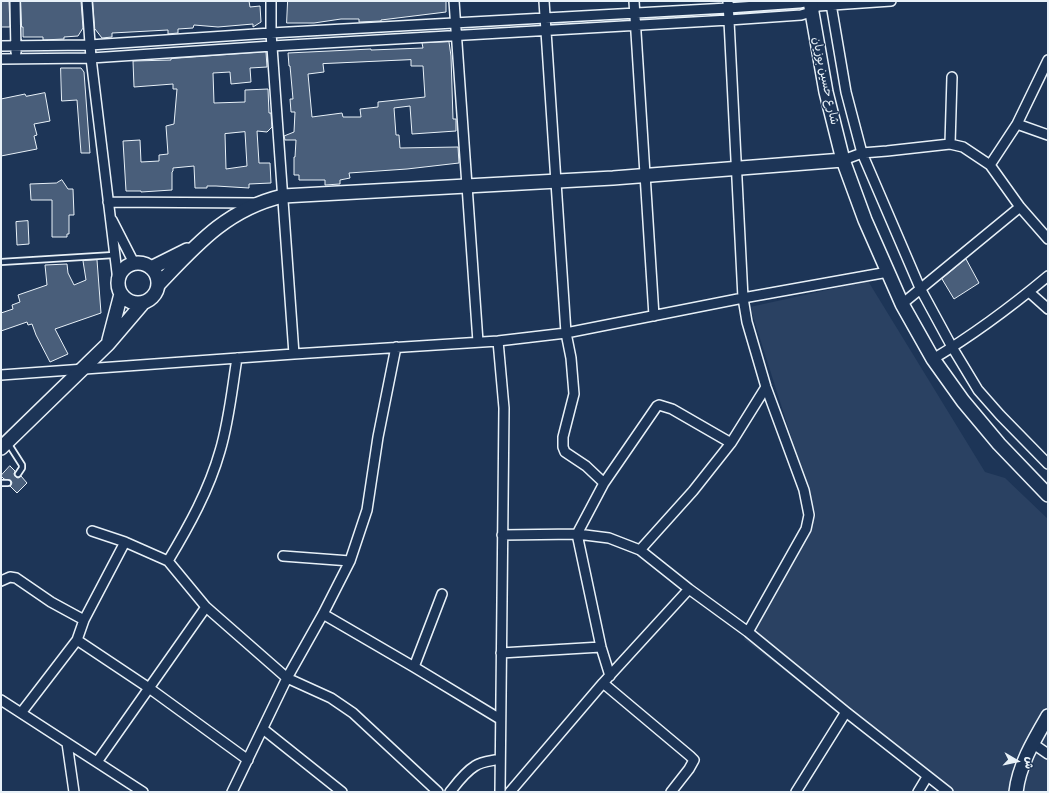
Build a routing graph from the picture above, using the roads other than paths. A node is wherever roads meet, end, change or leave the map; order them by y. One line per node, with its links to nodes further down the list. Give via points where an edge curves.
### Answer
1 (15, 1): 19 (street)
2 (87, 1): 20 (street)
3 (271, 1): 17 (street)
4 (454, 1): 14 (street)
5 (544, 1): 12 (street)
6 (634, 1): 11 (street)
7 (892, 1): 8 (street)
8 (832, 4): 10 (street); 31 (street, via 846,92)
9 (728, 5): 10 (street); 11 (street); 13 (street)
10 (812, 5): 13 (street, via 801,15); 32 (main road, شارع حسين بوزيان, via 826,92)
11 (635, 13): 12 (street); 15 (street)
12 (545, 19): 14 (street); 16 (street)
13 (729, 20): 15 (street); 34 (street)
14 (455, 23): 17 (street); 18 (street)
15 (636, 24): 16 (street); 35 (street)
16 (546, 31): 18 (street); 36 (street)
17 (271, 33): 20 (street); 22 (street)
18 (456, 35): 22 (street); 37 (street)
19 (15, 45): 20 (street); 21 (street); 23 (street)
20 (90, 45): 24 (street)
21 (1, 46)
22 (272, 46): 24 (street); 38 (street)
23 (16, 58): 24 (street); 25 (street)
24 (91, 58): 39 (street)
25 (1, 59)
26 (1048, 60): 28 (street)
27 (952, 77): 30 (street)
28 (1017, 124): 29 (street); 33 (street)
29 (1048, 135)
30 (950, 144): 31 (street); 33 (street, via 963,147)
31 (862, 153): 32 (street); 53 (street)
32 (843, 160): 34 (main road); 49 (main road, شارع حسين بوزيان)
33 (990, 165): 41 (street)
34 (737, 170): 35 (main road); 55 (street)
35 (645, 175): 36 (main road); 59 (street)
36 (555, 180): 37 (main road); 60 (street)
37 (467, 186): 38 (main road); 62 (street)
38 (283, 196): 40 (main road); 66 (street)
39 (108, 202): 40 (street); 42 (street)
40 (258, 203): 44 (main road, via 242,210)
41 (1020, 207): 43 (street); 53 (street)
42 (109, 213): 45 (street); 47 (street)
43 (1048, 239)
44 (194, 247): 48 (main road); 51 (main road)
45 (114, 254): 46 (lane); 52 (street)
46 (1, 262)
47 (134, 263): 48 (main road); 52 (main road, via 123,270)
48 (151, 268): 51 (main road, via 156,273)
49 (888, 272): 55 (street); 57 (main road, شارع حسين بوزيان)
50 (1048, 276): 54 (street)
51 (158, 285): 56 (main road, via 153,296)
52 (119, 287): 56 (main road, via 130,302); 63 (main road)
53 (920, 288): 57 (street); 65 (street)
54 (1029, 292): 58 (street); 65 (street)
55 (743, 298): 59 (street); 71 (street, via 747,322)
56 (143, 303): 63 (main road)
57 (902, 304): 68 (main road, شارع حسين بوزيان)
58 (1048, 309)
59 (654, 316): 60 (street)
60 (566, 333): 61 (street); 78 (street, via 574,394 563,437 563,447 565,452 586,466)
61 (498, 341): 62 (street); 82 (street, via 504,408)
62 (478, 342): 64 (street)
63 (108, 344): 69 (main road)
64 (396, 347): 66 (street); 87 (street, via 367,510)
65 (952, 347): 68 (street); 74 (street, via 978,390)
66 (294, 354): 67 (street)
67 (237, 358): 69 (street); 86 (street, via 229,410 213,473)
68 (933, 359): 79 (main road, شارع حسين بوزيان, via 963,401 999,444)
69 (83, 369): 70 (street); 73 (main road)
70 (1, 375)
71 (766, 387): 72 (street); 94 (street, via 804,490 809,515 806,529)
72 (731, 443): 78 (street, via 672,409 659,405); 84 (street, via 693,491)
73 (4, 445): 75 (lane, via 22,465)
74 (1048, 464)
75 (18, 474)
76 (1, 483): 77 (lane)
77 (8, 483)
78 (604, 483): 81 (street)
79 (1048, 495)
80 (92, 531): 83 (street)
81 (577, 534): 82 (street); 84 (street, via 610,538); 96 (street)
82 (502, 535): 97 (street)
83 (125, 542): 86 (street); 93 (street)
84 (640, 550): 89 (street)
85 (283, 556): 87 (street)
86 (168, 561): 91 (street)
87 (350, 561): 92 (street)
88 (1, 581): 93 (street, via 10,577 16,578 51,602)
89 (689, 589): 94 (street); 99 (street)
90 (442, 594): 98 (street)
91 (206, 607): 100 (street); 102 (street)
92 (323, 614): 98 (street); 100 (street)
93 (84, 620): 95 (street)
94 (748, 632): 104 (street)
95 (77, 640): 102 (street); 105 (street)
96 (601, 647): 97 (street); 99 (street)
97 (501, 653): 107 (street)
98 (414, 667): 107 (street)
99 (610, 676): 101 (street)
100 (287, 678): 108 (street); 120 (street, via 331,698 353,713)
101 (603, 683): 123 (street); 124 (street, via 693,759 692,766)
102 (149, 688): 113 (street); 114 (street)
103 (1, 700): 105 (street)
104 (846, 712): 115 (street); 125 (street)
105 (21, 713): 109 (street)
106 (1048, 716): 110 (main road)
107 (500, 719): 112 (street)
108 (263, 729): 113 (street); 119 (street)
109 (67, 743): 114 (street); 116 (street)
110 (1032, 743): 111 (street); 128 (main road, via 1024,761)
111 (1048, 754)
112 (500, 759): 121 (street, via 475,766); 122 (street)
113 (248, 760): 118 (street)
114 (97, 762): 117 (street)
115 (928, 777): 126 (street); 127 (street)
116 (74, 792)
117 (143, 792)
118 (232, 792)
119 (342, 792)
120 (438, 792)
121 (450, 792)
122 (500, 792)
123 (510, 792)
124 (671, 792)
125 (796, 792)
126 (918, 792)
127 (948, 792)
128 (1016, 792)

